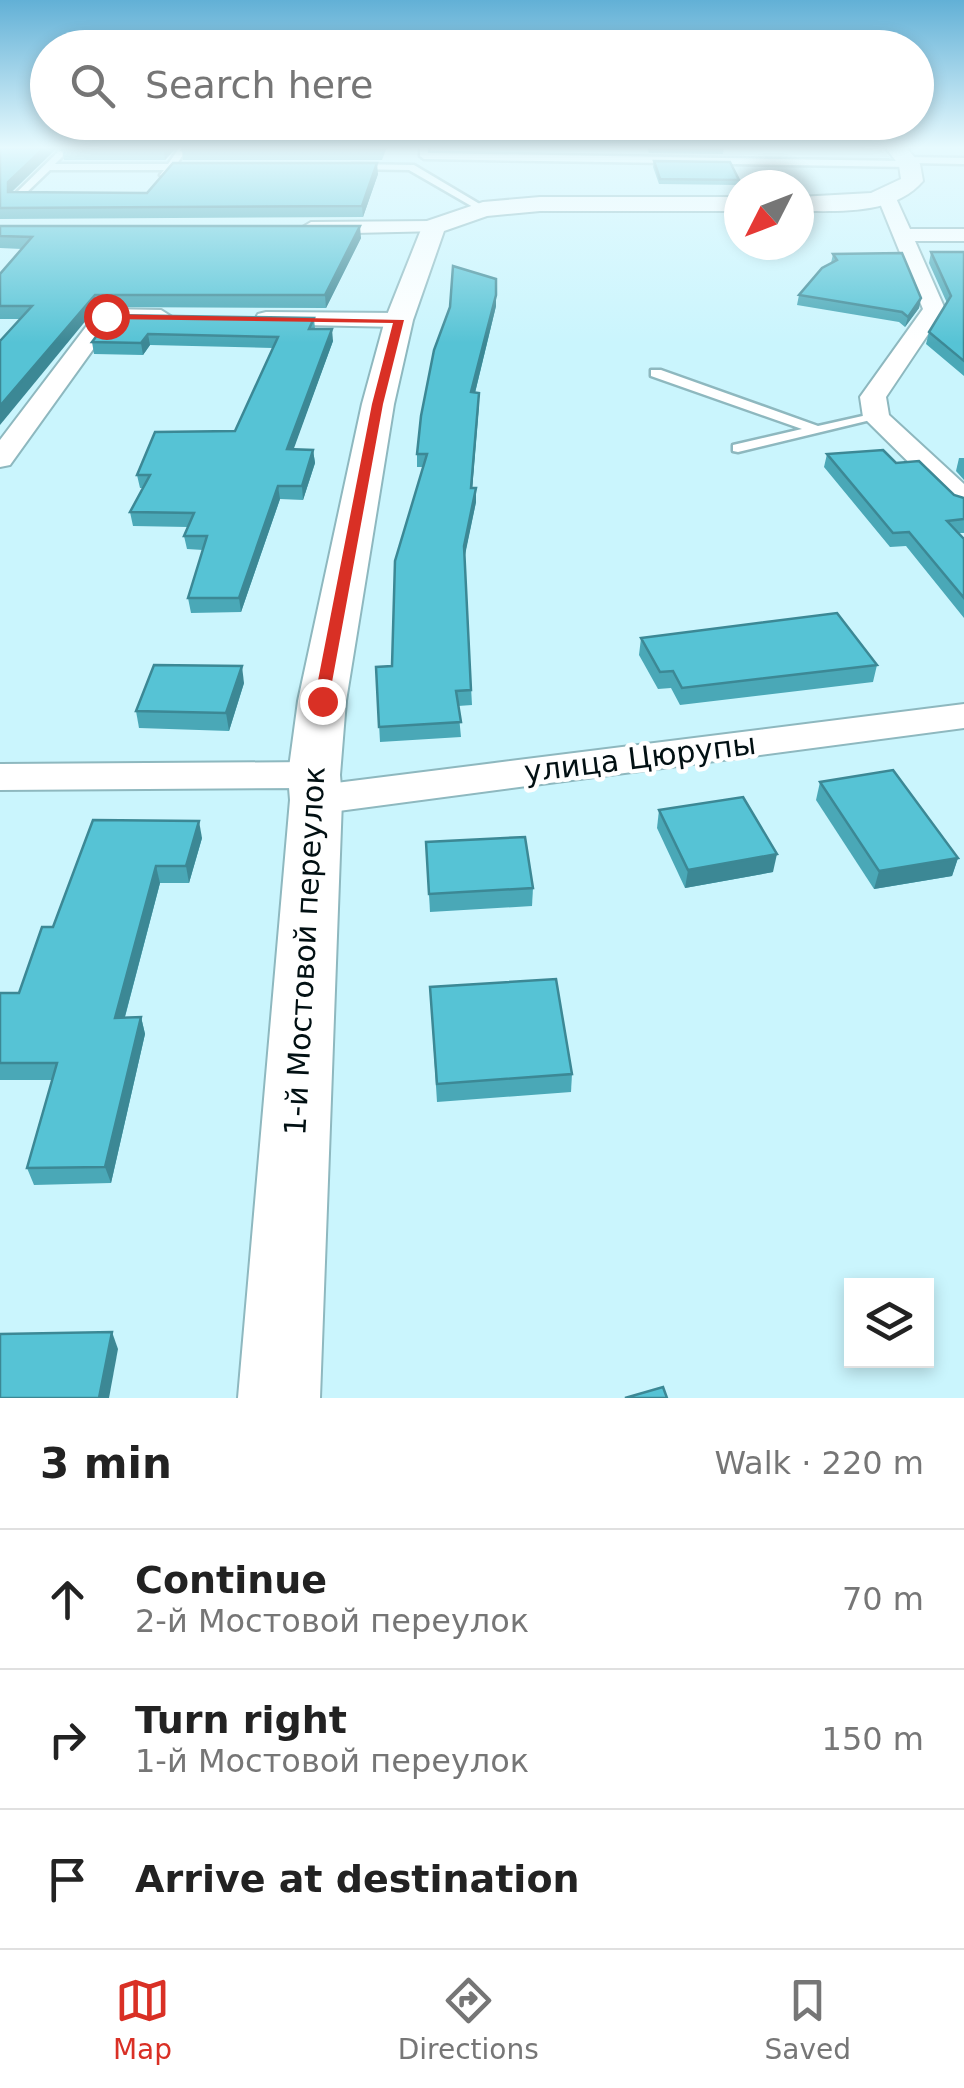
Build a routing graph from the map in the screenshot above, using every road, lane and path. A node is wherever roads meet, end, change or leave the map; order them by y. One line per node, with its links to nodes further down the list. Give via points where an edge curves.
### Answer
1 (477, 212): 4 (street)
2 (892, 212): 6 (street)
3 (296, 228): 4 (street)
4 (433, 228): 9 (street, 1-й Мостовой переулок)
5 (964, 234): 6 (street)
6 (901, 235): 11 (street, via 934,308 873,398)
7 (184, 317): 14 (street, via 106,316)
8 (242, 318): 9 (street)
9 (399, 320): 18 (street, 1-й Мостовой переулок, via 322,701)
10 (656, 373): 12 (lane)
11 (876, 418): 12 (lane); 15 (street)
12 (817, 430): 13 (lane)
13 (738, 448)
14 (0, 458)
15 (964, 500)
16 (964, 716): 18 (street, улица Цюрупы)
17 (0, 777): 18 (street, улица Цюрупы)
18 (315, 787): 19 (street, 1-й Мостовой переулок)
19 (279, 1398)

